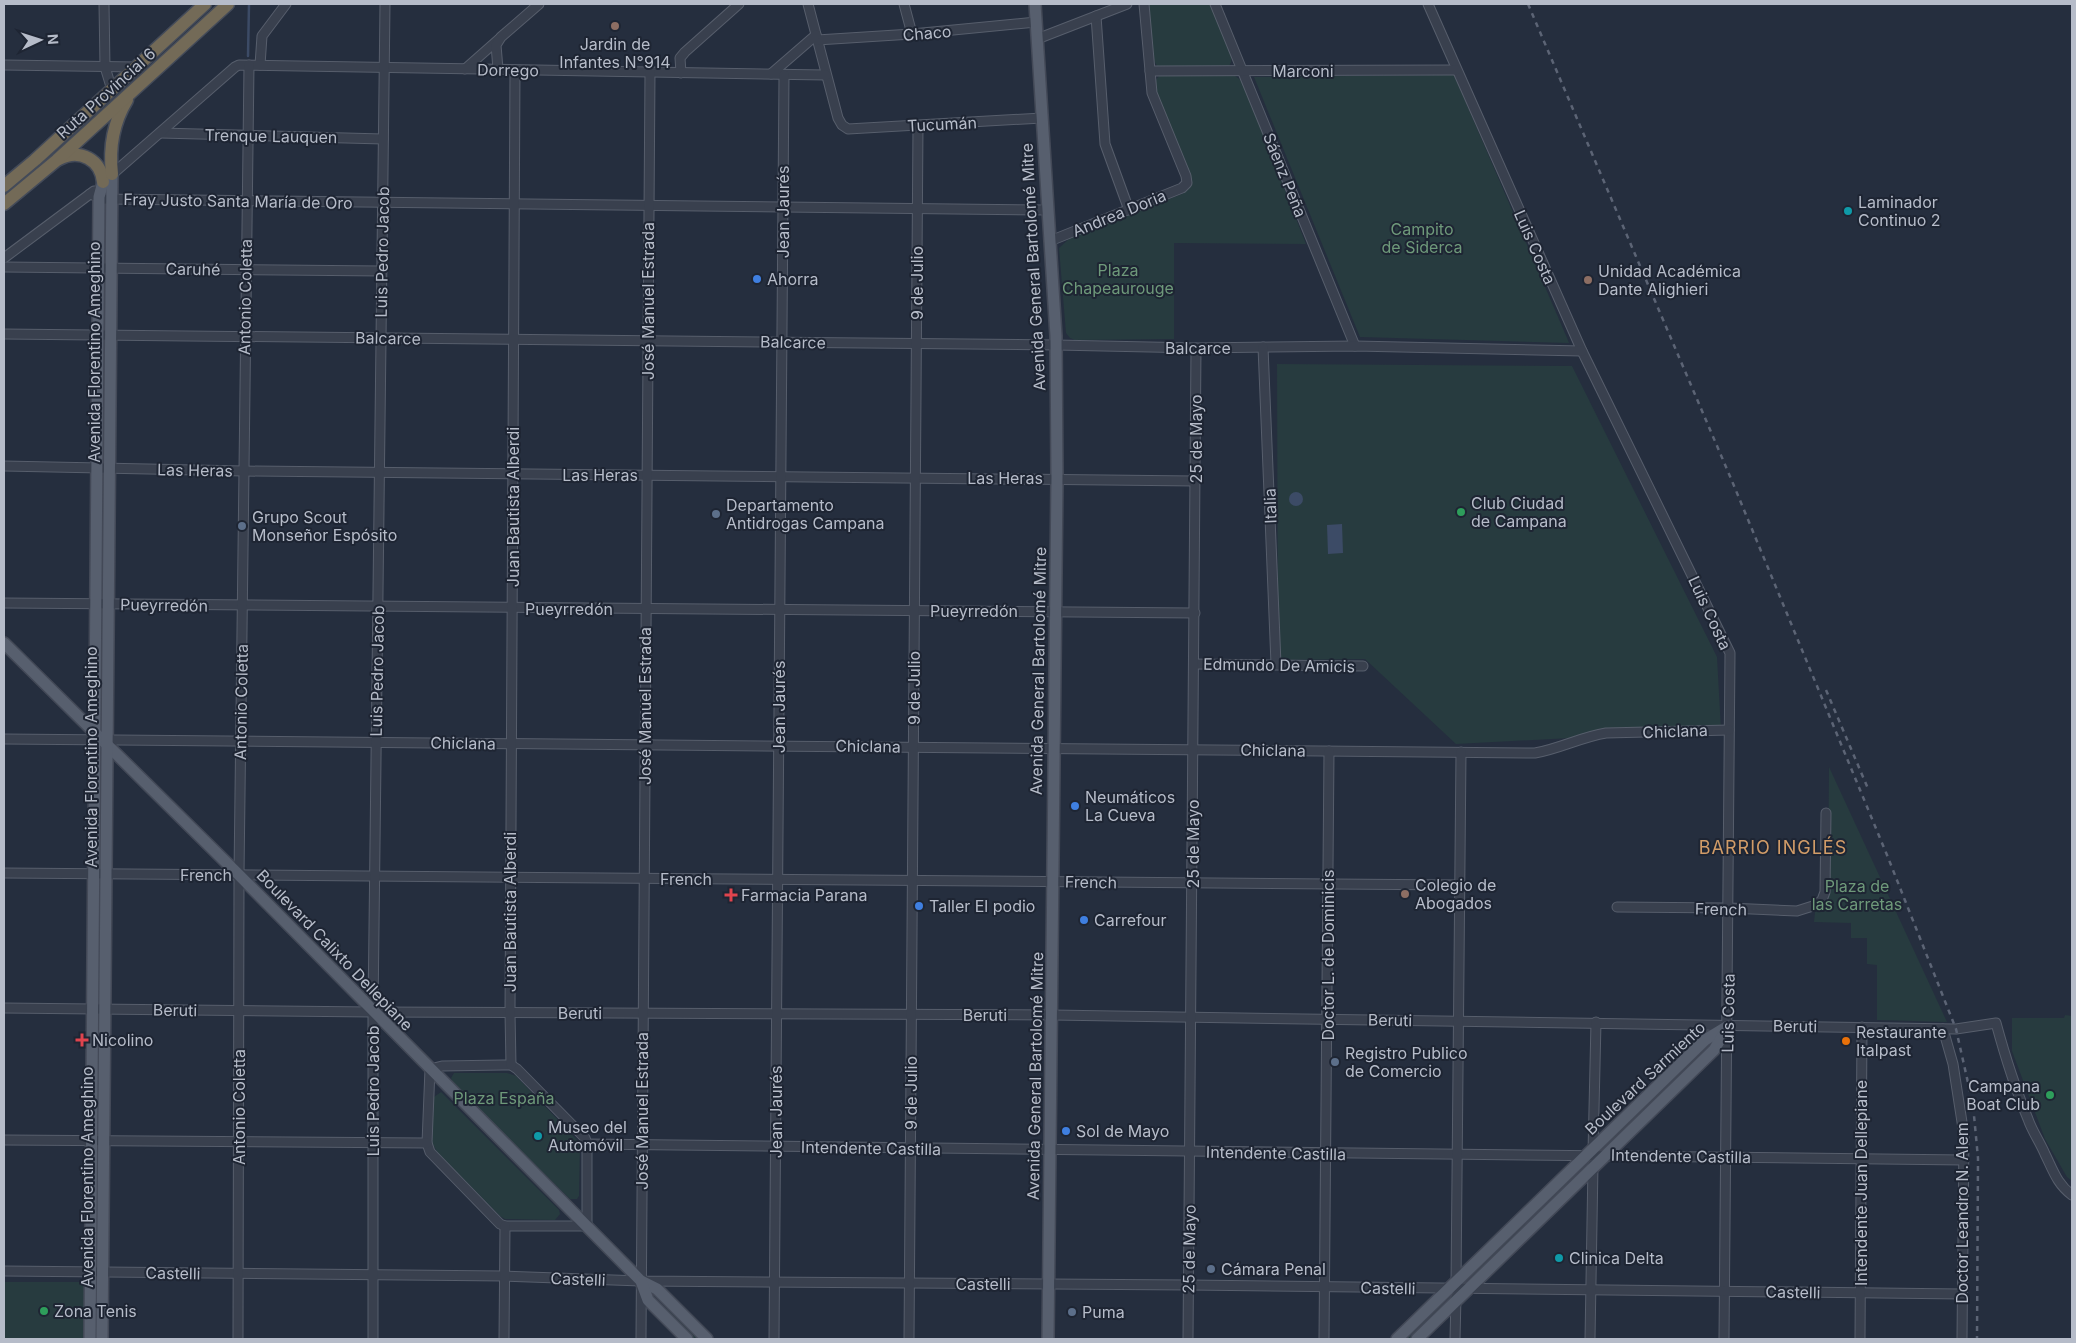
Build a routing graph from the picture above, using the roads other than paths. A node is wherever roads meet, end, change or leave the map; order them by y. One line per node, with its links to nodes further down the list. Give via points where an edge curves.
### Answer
1 (104, 4): 24 (street)
2 (205, 4): 25 (highway, Ruta Provincial 6)
3 (228, 4): 38 (highway, Ruta Provincial 6)
4 (286, 4): 23 (street, via 262,36)
5 (385, 4): 26 (street, Luis Pedro Jacob)
6 (539, 4): 18 (street)
7 (739, 4): 34 (street, via 685,52 680,58)
8 (808, 4): 19 (street)
9 (904, 4): 17 (street)
10 (1035, 4): 16 (main road, Avenida General Bartolomé Mitre)
11 (1127, 4): 15 (street)
12 (1144, 4): 31 (street)
13 (1214, 4): 32 (street, Sáenz Peña)
14 (1428, 4): 30 (street, Luis Costa)
15 (1096, 16): 20 (street); 58 (street, via 1105,144)
16 (1036, 22): 17 (street, Chaco); 20 (main road, Avenida General Bartolomé Mitre)
17 (912, 34): 19 (street, Chaco)
18 (501, 37): 27 (street); 28 (street, via 496,45)
19 (817, 38): 35 (street); 37 (street)
20 (1037, 39): 40 (main road, Avenida General Bartolomé Mitre)
21 (4, 65): 24 (street)
22 (249, 65): 23 (street, Dorrego); 42 (street, Trenque Lauquen, via 235,67); 43 (street, Antonio Coletta)
23 (260, 65): 26 (street, Dorrego)
24 (105, 67): 25 (street); 39 (street)
25 (137, 67): 39 (highway, Ruta Provincial 6)
26 (384, 68): 27 (street, Dorrego); 44 (street, Luis Pedro Jacob)
27 (465, 69): 28 (street, Dorrego)
28 (498, 69): 29 (street, Dorrego)
29 (515, 70): 33 (street, Dorrego); 53 (street, Juan Bautista Alberdi)
30 (1456, 70): 32 (street, Marconi); 79 (street, Luis Costa)
31 (1150, 71): 32 (street, Marconi); 58 (street, Andrea Doria, via 1155,103 1187,183)
32 (1242, 71): 76 (street, Sáenz Peña)
33 (650, 72): 34 (street, Dorrego); 54 (street, José Manuel Estrada)
34 (681, 73): 35 (street, Dorrego)
35 (771, 74): 36 (street, Dorrego)
36 (784, 75): 37 (street, Dorrego); 55 (street, Jean Jaurés)
37 (826, 75): 41 (street, Tucumán, via 842,125 848,128)
38 (135, 88): 45 (highway, Ruta Provincial 6); 46 (highway, via 116,123)
39 (112, 90): 47 (highway, Ruta Provincial 6)
40 (1042, 118): 41 (street, Tucumán); 57 (main road, Avenida General Bartolomé Mitre)
41 (918, 126): 56 (street, 9 de Julio)
42 (160, 133): 43 (street, Trenque Lauquen); 46 (street, Trenque Lauquen)
43 (247, 135): 44 (street, Trenque Lauquen); 50 (street, Antonio Coletta)
44 (383, 139): 51 (street, Luis Pedro Jacob)
45 (57, 160): 46 (highway, via 80,154); 52 (highway, Ruta Provincial 6)
46 (108, 178): 48 (main road, Avenida Florentino Ameghino); 49 (main road, Avenida Florentino Ameghino)
47 (4, 186)
48 (95, 195): 49 (street, Fray Justo Santa María de Oro); 60 (street); 62 (main road, Avenida Florentino Ameghino)
49 (111, 199): 50 (street, Fray Justo Santa María de Oro); 63 (main road, Avenida Florentino Ameghino)
50 (246, 201): 51 (street, Fray Justo Santa María de Oro); 64 (street, Antonio Coletta)
51 (382, 202): 53 (street, Fray Justo Santa María de Oro); 65 (street, Luis Pedro Jacob)
52 (4, 204)
53 (514, 204): 54 (street, Fray Justo Santa María de Oro); 71 (street, Juan Bautista Alberdi)
54 (649, 206): 55 (street, Fray Justo Santa María de Oro); 72 (street, José Manuel Estrada)
55 (783, 207): 56 (street, Fray Justo Santa María de Oro); 73 (street, Jean Jaurés)
56 (918, 209): 57 (street, Fray Justo Santa María de Oro); 74 (street, 9 de Julio)
57 (1048, 210): 59 (main road, Avenida General Bartolomé Mitre)
58 (1129, 210): 59 (street, Andrea Doria)
59 (1050, 240): 75 (main road, Avenida General Bartolomé Mitre)
60 (4, 258)
61 (4, 267): 62 (street, Caruhé)
62 (99, 268): 63 (street, Caruhé); 67 (main road, Avenida Florentino Ameghino)
63 (111, 268): 64 (street, Caruhé); 68 (main road, Avenida Florentino Ameghino)
64 (246, 269): 65 (street, Caruhé); 69 (street, Antonio Coletta)
65 (382, 271): 70 (street, Luis Pedro Jacob)
66 (4, 334): 67 (street, Balcarce)
67 (98, 334): 68 (street, Balcarce); 81 (main road, Avenida Florentino Ameghino)
68 (110, 334): 69 (street, Balcarce); 82 (main road, Avenida Florentino Ameghino)
69 (245, 336): 70 (street, Balcarce); 83 (street, Antonio Coletta)
70 (381, 338): 71 (street, Balcarce); 84 (street, Luis Pedro Jacob)
71 (514, 339): 72 (street, Balcarce); 85 (street, Juan Bautista Alberdi)
72 (648, 341): 73 (street, Balcarce); 86 (street, José Manuel Estrada)
73 (782, 342): 74 (street, Balcarce); 87 (street, Jean Jaurés)
74 (917, 344): 75 (street, Balcarce); 88 (street, 9 de Julio)
75 (1056, 345): 78 (street, Balcarce); 89 (main road, Avenida General Bartolomé Mitre)
76 (1355, 346): 77 (street, Balcarce); 79 (street, Balcarce)
77 (1263, 347): 78 (street, Balcarce); 104 (street, Italia)
78 (1196, 348): 90 (street, 25 de Mayo)
79 (1582, 351): 106 (street, Luis Costa, via 1726,642 1730,663)
80 (4, 466): 81 (street, Las Heras)
81 (97, 468): 82 (street, Las Heras); 92 (main road, Avenida Florentino Ameghino)
82 (109, 468): 83 (street, Las Heras); 93 (main road, Avenida Florentino Ameghino)
83 (244, 471): 84 (street, Las Heras); 94 (street, Antonio Coletta)
84 (379, 473): 85 (street, Las Heras); 95 (street, Luis Pedro Jacob)
85 (513, 474): 86 (street, Las Heras); 96 (street, Juan Bautista Alberdi)
86 (647, 475): 87 (street, Las Heras); 97 (street, José Manuel Estrada)
87 (781, 476): 88 (street, Las Heras); 98 (street, Jean Jaurés)
88 (916, 477): 89 (street, Las Heras); 99 (street, 9 de Julio)
89 (1057, 478): 90 (street, Las Heras); 100 (main road, Avenida General Bartolomé Mitre)
90 (1195, 481): 101 (street, 25 de Mayo)
91 (4, 603): 92 (street, Pueyrredón)
92 (96, 604): 93 (street, Pueyrredón); 108 (main road, Avenida Florentino Ameghino)
93 (108, 604): 94 (street, Pueyrredón); 108 (main road, Avenida Florentino Ameghino)
94 (242, 606): 95 (street, Pueyrredón); 109 (street, Antonio Coletta)
95 (378, 607): 96 (street, Pueyrredón); 110 (street, Luis Pedro Jacob)
96 (512, 608): 97 (street, Pueyrredón); 111 (street, Juan Bautista Alberdi)
97 (646, 609): 98 (street, Pueyrredón); 112 (street, José Manuel Estrada)
98 (780, 610): 99 (street, Pueyrredón); 113 (street, Jean Jaurés)
99 (915, 611): 100 (street, Pueyrredón); 114 (street, 9 de Julio)
100 (1055, 612): 101 (street, Pueyrredón); 115 (main road, Avenida General Bartolomé Mitre)
101 (1195, 613): 103 (street, 25 de Mayo)
102 (4, 643): 108 (main road, Boulevard Calixto Dellepiane)
103 (1194, 664): 104 (street, Edmundo De Amicis); 116 (street, 25 de Mayo)
104 (1276, 664): 105 (street, Edmundo De Amicis)
105 (1363, 666)
106 (1729, 730): 118 (street, Chiclana, via 1606,733 1535,753); 134 (street, Luis Costa)
107 (4, 739): 108 (street, Chiclana)
108 (101, 739): 109 (street, Chiclana); 121 (main road, Avenida Florentino Ameghino); 122 (main road, Avenida Florentino Ameghino); 123 (main road, Boulevard Calixto Dellepiane)
109 (240, 740): 110 (street, Chiclana); 123 (street, Antonio Coletta)
110 (376, 742): 111 (street, Chiclana); 124 (street, Luis Pedro Jacob)
111 (511, 743): 112 (street, Chiclana); 125 (street, Juan Bautista Alberdi)
112 (645, 744): 113 (street, Chiclana); 126 (street, José Manuel Estrada)
113 (779, 746): 114 (street, Chiclana); 127 (street, Jean Jaurés)
114 (914, 747): 115 (street, Chiclana); 128 (street, 9 de Julio)
115 (1054, 748): 116 (street, Chiclana); 129 (main road, Avenida General Bartolomé Mitre)
116 (1194, 749): 117 (street, Chiclana); 130 (street, 25 de Mayo)
117 (1329, 751): 118 (street, Chiclana); 131 (street, Doctor L. de Dominicis)
118 (1461, 752): 132 (street)
119 (1826, 813): 134 (street, French, via 1825,892 1822,900 1808,909 1797,911)
120 (4, 873): 121 (street, French)
121 (94, 874): 122 (street, French); 136 (main road, Avenida Florentino Ameghino)
122 (106, 874): 123 (street, French); 137 (main road, Avenida Florentino Ameghino)
123 (239, 875): 124 (street, French); 138 (street, Antonio Coletta); 139 (main road, Boulevard Calixto Dellepiane)
124 (374, 876): 125 (street, French); 139 (street, Luis Pedro Jacob)
125 (510, 877): 126 (street, French); 140 (street, Juan Bautista Alberdi)
126 (644, 878): 127 (street, French); 141 (street, José Manuel Estrada)
127 (778, 879): 128 (street, French); 142 (street, Jean Jaurés)
128 (912, 880): 129 (street, French); 143 (street, 9 de Julio)
129 (1052, 882): 130 (street, French); 144 (main road, Avenida General Bartolomé Mitre)
130 (1193, 883): 131 (street, French); 145 (street, 25 de Mayo)
131 (1328, 884): 132 (street, French); 146 (street, Doctor L. de Dominicis)
132 (1459, 885): 147 (street)
133 (1617, 907): 134 (street, French)
134 (1728, 908): 149 (street, Luis Costa)
135 (4, 1008): 136 (street, Beruti)
136 (93, 1009): 137 (street, Beruti); 155 (main road, Avenida Florentino Ameghino)
137 (105, 1009): 138 (street, Beruti); 156 (main road, Avenida Florentino Ameghino)
138 (239, 1010): 139 (street, Beruti); 157 (street, Antonio Coletta)
139 (373, 1012): 140 (street, Beruti); 153 (main road, Boulevard Calixto Dellepiane); 158 (street, Luis Pedro Jacob)
140 (510, 1013): 141 (street, Beruti); 152 (street, Juan Bautista Alberdi)
141 (643, 1013): 142 (street, Beruti); 161 (street, José Manuel Estrada)
142 (777, 1014): 143 (street, Beruti); 162 (street, Jean Jaurés)
143 (911, 1014): 144 (street, Beruti); 163 (street, 9 de Julio)
144 (1052, 1015): 145 (street, Beruti); 164 (main road, Avenida General Bartolomé Mitre)
145 (1192, 1018): 146 (street, Beruti); 165 (street, 25 de Mayo)
146 (1327, 1019): 147 (street, Beruti); 167 (street, Doctor L. de Dominicis)
147 (1458, 1020): 148 (street, Beruti); 168 (street)
148 (1596, 1022): 149 (street, Beruti); 166 (street)
149 (1728, 1026): 150 (street, Beruti); 166 (main road, Boulevard Sarmiento, via 1705,1040); 169 (main road, Boulevard Sarmiento, via 1714,1050); 170 (street, Luis Costa)
150 (1862, 1027): 151 (street, Beruti); 171 (street, Intendente Juan Dellepiane)
151 (1943, 1029): 172 (street, Doctor Leandro N. Alem, via 1960,1104); 174 (street, Beruti, via 1996,1023 2028,1122 2052,1172)
152 (511, 1065): 153 (street); 160 (street, via 586,1138)
153 (430, 1069): 159 (street); 176 (main road, Boulevard Calixto Dellepiane)
154 (4, 1140): 155 (street)
155 (92, 1141): 156 (street); 178 (main road, Avenida Florentino Ameghino)
156 (104, 1141): 157 (street); 179 (main road, Avenida Florentino Ameghino)
157 (240, 1142): 158 (street); 180 (street, Antonio Coletta)
158 (374, 1143): 159 (street); 181 (street, Luis Pedro Jacob)
159 (427, 1143): 175 (street, via 430,1152)
160 (588, 1144): 161 (street, Intendente Castilla); 176 (street)
161 (642, 1145): 162 (street, Intendente Castilla); 183 (street, José Manuel Estrada)
162 (776, 1147): 163 (street, Intendente Castilla); 184 (street, Jean Jaurés)
163 (910, 1148): 164 (street, Intendente Castilla); 185 (street, 9 de Julio)
164 (1050, 1150): 165 (street, Intendente Castilla); 186 (main road, Avenida General Bartolomé Mitre)
165 (1190, 1152): 167 (street, Intendente Castilla); 187 (street, 25 de Mayo)
166 (1591, 1153): 168 (street, Intendente Castilla); 169 (street, Intendente Castilla); 173 (street); 189 (main road, Boulevard Sarmiento)
167 (1326, 1154): 168 (street, Intendente Castilla); 188 (street, Doctor L. de Dominicis)
168 (1457, 1154): 189 (street)
169 (1606, 1156): 170 (street, Intendente Castilla); 173 (main road, Boulevard Sarmiento)
170 (1725, 1157): 171 (street, Intendente Castilla); 192 (street, Luis Costa)
171 (1862, 1159): 172 (street, Intendente Castilla); 193 (street, Intendente Juan Dellepiane)
172 (1964, 1160): 194 (street, Doctor Leandro N. Alem)
173 (1593, 1168): 190 (main road, Boulevard Sarmiento); 191 (street)
174 (2072, 1195)
175 (505, 1226): 176 (street); 182 (street)
176 (587, 1226): 183 (main road, Boulevard Calixto Dellepiane)
177 (4, 1271): 178 (street, Castelli)
178 (90, 1272): 179 (street, Castelli); 196 (main road, Avenida Florentino Ameghino)
179 (103, 1272): 180 (street, Castelli); 197 (main road, Avenida Florentino Ameghino)
180 (239, 1273): 181 (street, Castelli); 198 (street, Antonio Coletta)
181 (373, 1275): 182 (street, Castelli); 199 (street, Luis Pedro Jacob)
182 (504, 1276): 183 (street, Castelli); 200 (street)
183 (641, 1281): 184 (street, Castelli); 201 (street, José Manuel Estrada); 202 (main road, Boulevard Calixto Dellepiane, via 648,1300); 203 (main road, Boulevard Calixto Dellepiane, via 658,1290)
184 (775, 1282): 185 (street, Castelli); 204 (street, Jean Jaurés)
185 (909, 1284): 186 (street, Castelli); 205 (street, 9 de Julio)
186 (1049, 1285): 187 (street, Castelli); 206 (main road, Avenida General Bartolomé Mitre)
187 (1189, 1285): 188 (street, Castelli); 207 (street, 25 de Mayo)
188 (1325, 1287): 189 (street, Castelli); 208 (street, Doctor L. de Dominicis)
189 (1454, 1287): 190 (street, Castelli); 195 (street); 209 (main road, Boulevard Sarmiento)
190 (1468, 1289): 191 (street, Castelli); 195 (main road, Boulevard Sarmiento)
191 (1591, 1290): 192 (street, Castelli); 212 (street)
192 (1725, 1292): 193 (street, Castelli); 213 (street, Luis Costa)
193 (1860, 1293): 194 (street, Castelli); 214 (street, Intendente Juan Dellepiane)
194 (1962, 1294): 215 (street, Doctor Leandro N. Alem)
195 (1456, 1302): 210 (main road, Boulevard Sarmiento); 211 (street)
196 (90, 1339)
197 (102, 1339)
198 (238, 1339)
199 (373, 1339)
200 (504, 1339)
201 (641, 1339)
202 (687, 1339)
203 (707, 1339)
204 (774, 1339)
205 (909, 1339)
206 (1048, 1339)
207 (1188, 1339)
208 (1324, 1339)
209 (1398, 1339)
210 (1417, 1339)
211 (1455, 1339)
212 (1590, 1339)
213 (1724, 1339)
214 (1860, 1339)
215 (1962, 1339)

